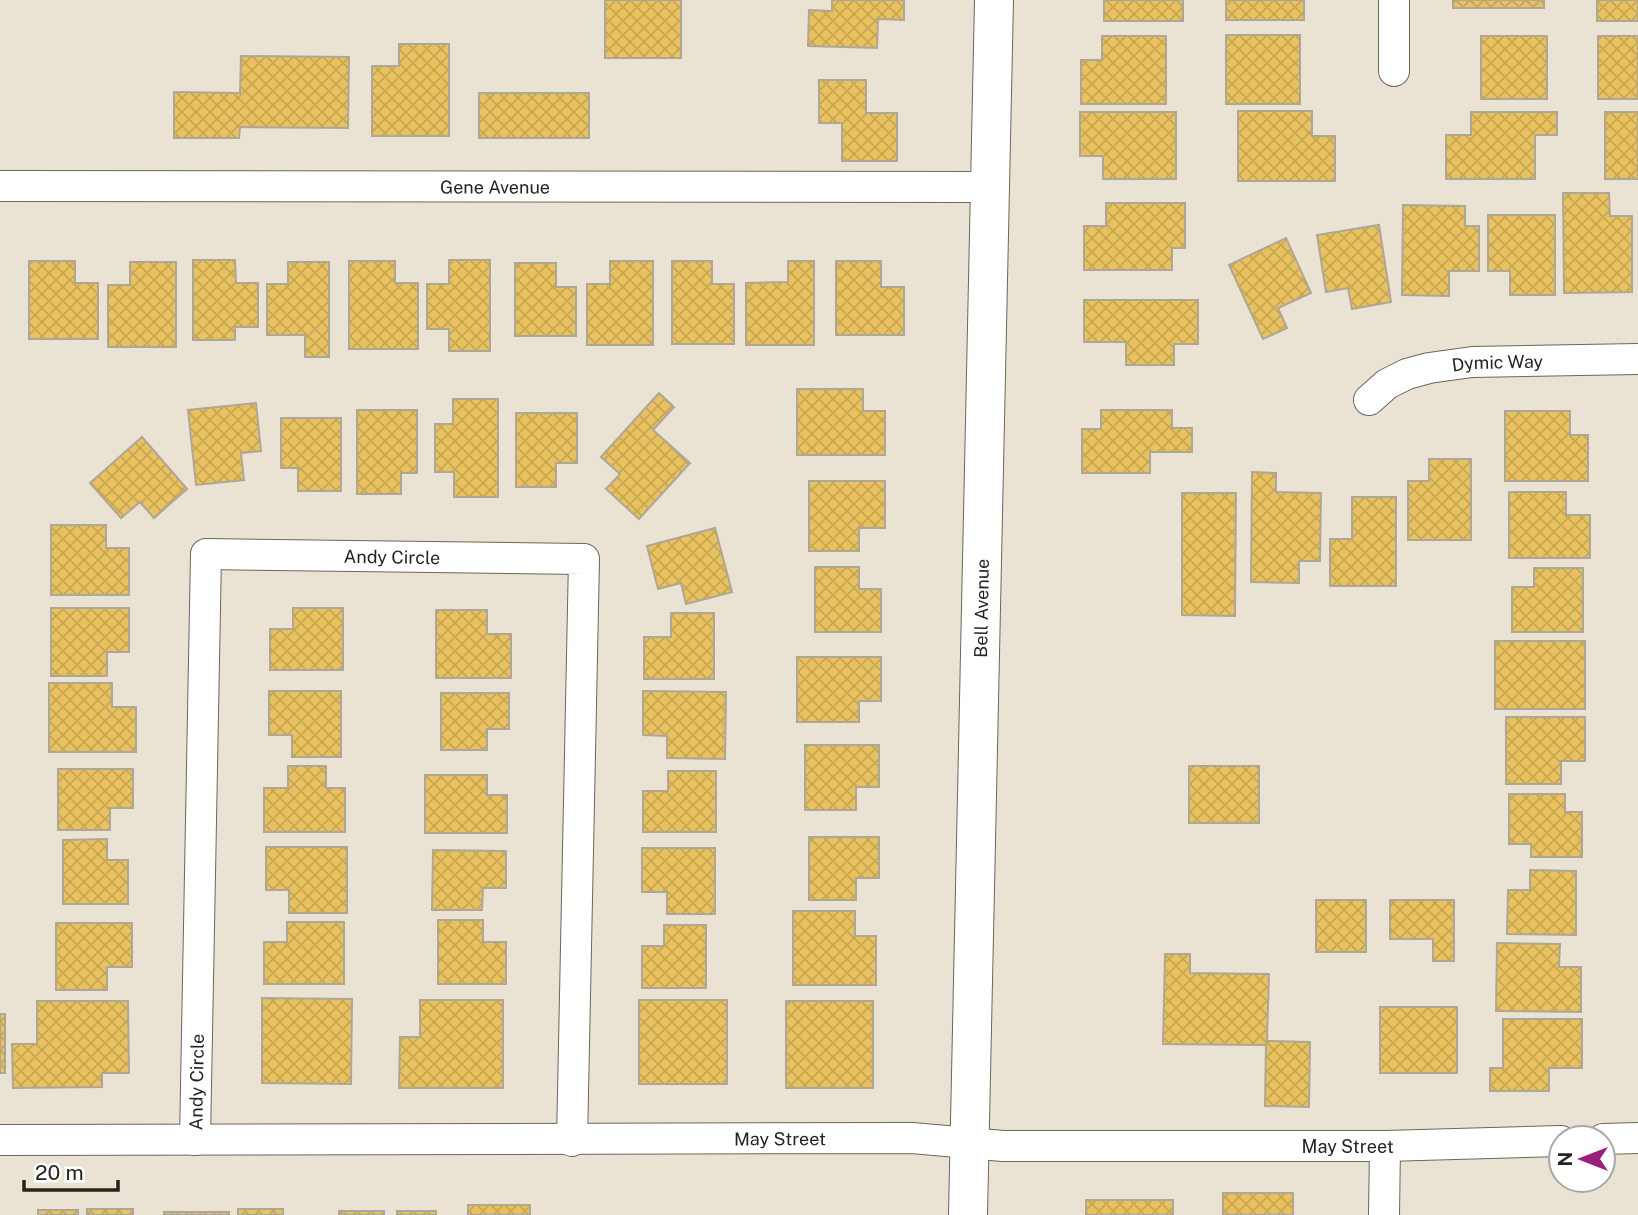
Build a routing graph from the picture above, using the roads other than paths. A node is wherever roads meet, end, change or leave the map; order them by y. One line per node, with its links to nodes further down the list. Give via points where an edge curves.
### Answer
1 (994, 0): 5 (main road, Bell Avenue)
2 (1394, 0): 3 (street)
3 (1394, 71)
4 (0, 186): 5 (street, Gene Avenue)
5 (991, 187): 14 (main road, Bell Avenue)
6 (1638, 359): 7 (street, Dymic Way, via 1472,362 1429,368 1387,384)
7 (1368, 400)
8 (1638, 1138): 9 (street)
9 (1617, 1139)
10 (0, 1140): 11 (street, May Street)
11 (195, 1140): 13 (street, May Street); 13 (street, Andy Circle, via 206,554 584,559)
12 (1547, 1140): 15 (street, May Street)
13 (572, 1141): 14 (street, May Street, via 912,1138)
14 (968, 1144): 15 (street, May Street); 16 (main road, Bell Avenue)
15 (1385, 1146): 17 (street)
16 (968, 1215)
17 (1384, 1215)

